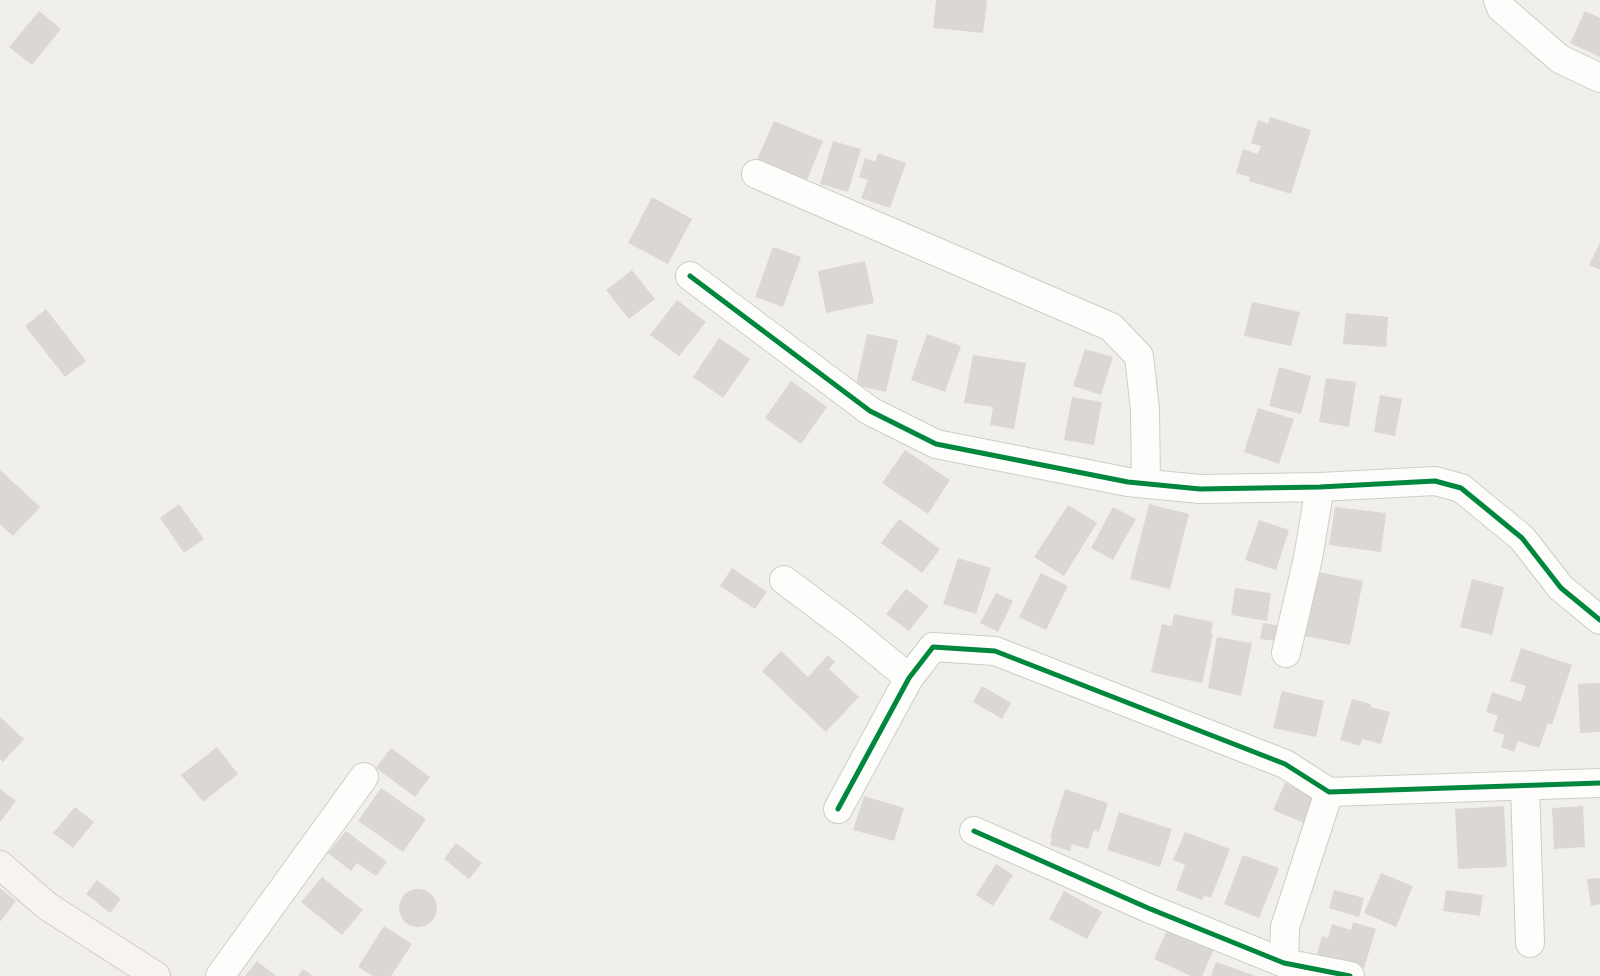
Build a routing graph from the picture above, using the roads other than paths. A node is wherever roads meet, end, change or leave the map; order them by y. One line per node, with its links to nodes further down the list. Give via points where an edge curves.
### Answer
1 (1498, 0): 2 (street, via 1501,8 1560,59)
2 (1600, 78)
3 (756, 174): 5 (street, via 1111,327 1139,356 1145,410)
4 (690, 276): 5 (street, via 870,411 936,444)
5 (1146, 483): 6 (street, via 1200,488)
6 (1320, 487): 8 (street, via 1435,481 1461,488 1522,538 1561,588); 9 (street)
7 (784, 580): 10 (street)
8 (1600, 620)
9 (1286, 653)
10 (909, 678): 14 (street, via 933,647 995,651 1285,764); 15 (street)
11 (364, 777): 21 (street)
12 (1600, 783): 13 (street)
13 (1525, 786): 14 (street); 18 (street)
14 (1329, 792): 19 (street, via 1286,927)
15 (838, 809)
16 (974, 831): 19 (street, via 1148,908)
17 (0, 866): 20 (street, via 47,906)
18 (1530, 942)
19 (1284, 963): 22 (street)
20 (140, 972)
21 (220, 976)
22 (1350, 976)

